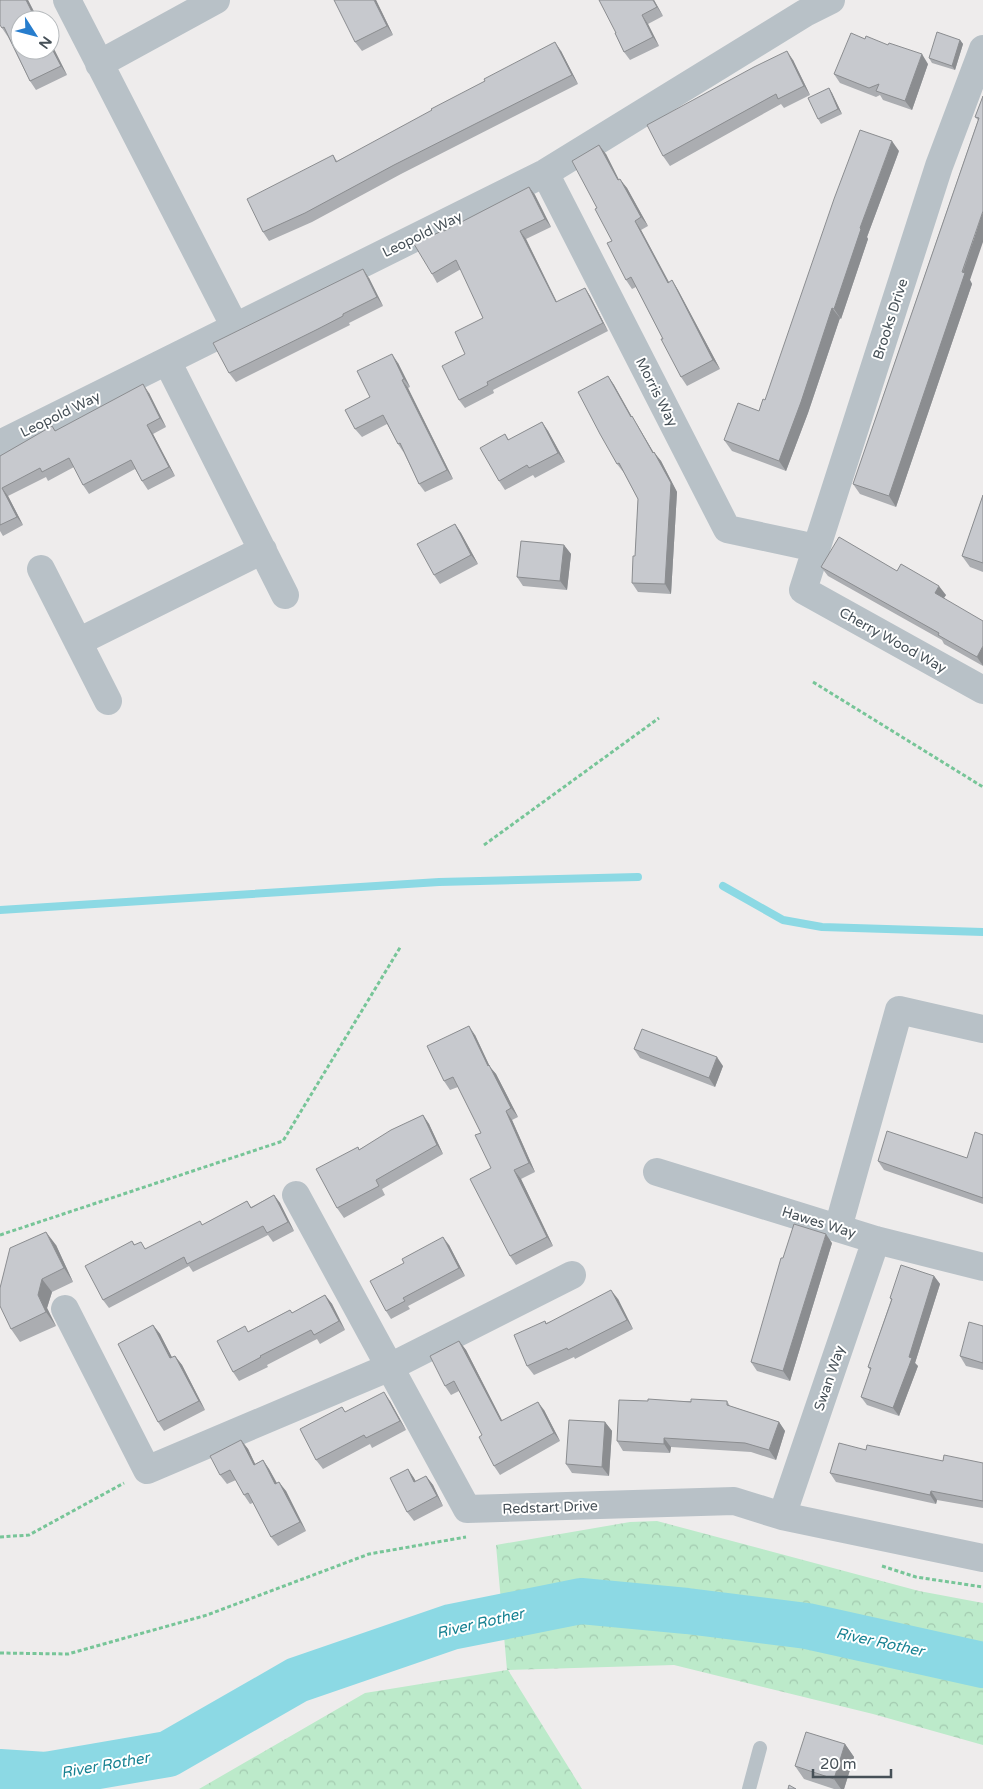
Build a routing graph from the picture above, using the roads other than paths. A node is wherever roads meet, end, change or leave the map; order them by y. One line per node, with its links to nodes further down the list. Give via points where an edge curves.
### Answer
1 (67, 0): 6 (street)
2 (216, 0): 6 (street)
3 (831, 0): 4 (street, Leopold Way)
4 (807, 6): 7 (street, Leopold Way)
5 (983, 49): 11 (street, Brooks Drive, via 939,166)
6 (100, 64): 8 (street)
7 (545, 173): 8 (street, Leopold Way); 11 (street, Morris Way, via 727,529)
8 (235, 327): 9 (street, Leopold Way)
9 (167, 361): 10 (street, Leopold Way); 12 (street)
10 (0, 444)
11 (816, 548): 14 (street, Brooks Drive)
12 (263, 550): 15 (street); 16 (street)
13 (40, 568): 16 (street)
14 (803, 590): 17 (street, Cherry Wood Way)
15 (285, 595)
16 (78, 642): 18 (street)
17 (983, 690)
18 (108, 701)
19 (983, 1030): 22 (street, via 899,1010)
20 (657, 1172): 22 (street, Hawes Way)
21 (296, 1195): 27 (street, Redstart Drive)
22 (838, 1228): 23 (street, Hawes Way)
23 (876, 1240): 24 (street, Hawes Way); 28 (street, Swan Way)
24 (983, 1267)
25 (572, 1276): 27 (street)
26 (65, 1309): 27 (street, via 147,1470)
27 (390, 1367): 28 (street, Redstart Drive, via 467,1509 734,1501)
28 (782, 1516): 29 (street, Redstart Drive)
29 (983, 1558)
30 (760, 1748): 31 (lane)
31 (749, 1789)

